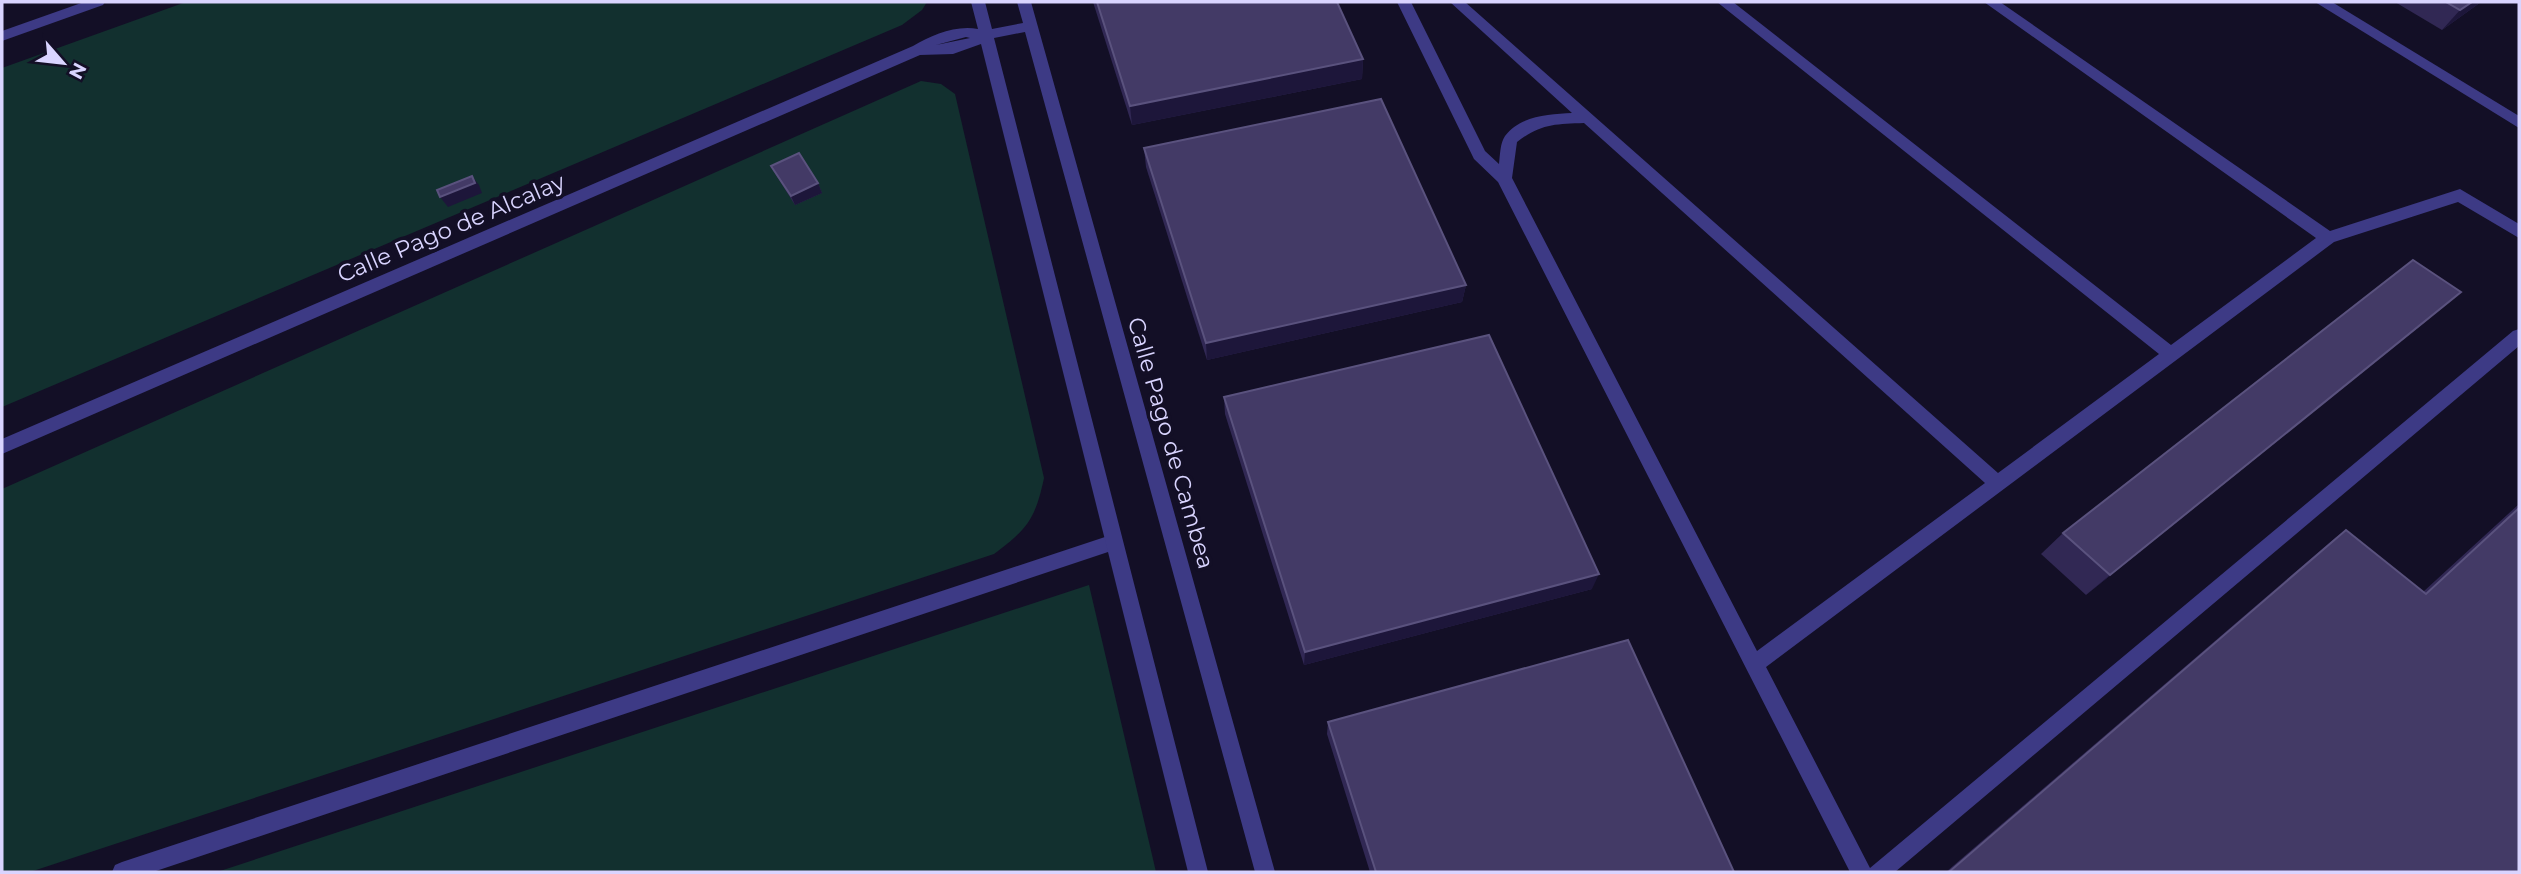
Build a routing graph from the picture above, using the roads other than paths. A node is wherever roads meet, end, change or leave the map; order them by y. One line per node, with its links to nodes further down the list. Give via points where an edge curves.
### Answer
1 (98, 2): 11 (street)
2 (978, 2): 10 (street)
3 (1024, 2): 9 (street, Calle Pago de Cambea)
4 (1404, 2): 14 (street, via 1479,155)
5 (1457, 2): 12 (street)
6 (1724, 2): 18 (street)
7 (1991, 2): 16 (street)
8 (2322, 2): 13 (street)
9 (1030, 26): 10 (street); 25 (street, Calle Pago de Cambea)
10 (985, 35): 19 (street, Calle Pago de Alcalay, via 970,45 918,51); 21 (street)
11 (2, 36)
12 (1586, 117): 14 (street, via 1528,125 1510,140); 20 (street)
13 (2519, 123)
14 (1504, 178): 22 (street)
15 (2519, 232): 16 (street, via 2460,195)
16 (2328, 238): 18 (street)
17 (2519, 336): 27 (street)
18 (2172, 355): 20 (street)
19 (2, 447)
20 (1998, 484): 22 (street)
21 (1114, 542): 23 (street); 24 (street)
22 (1755, 664): 26 (street)
23 (122, 872)
24 (1198, 872)
25 (1265, 872)
26 (1861, 872)
27 (1879, 872)

